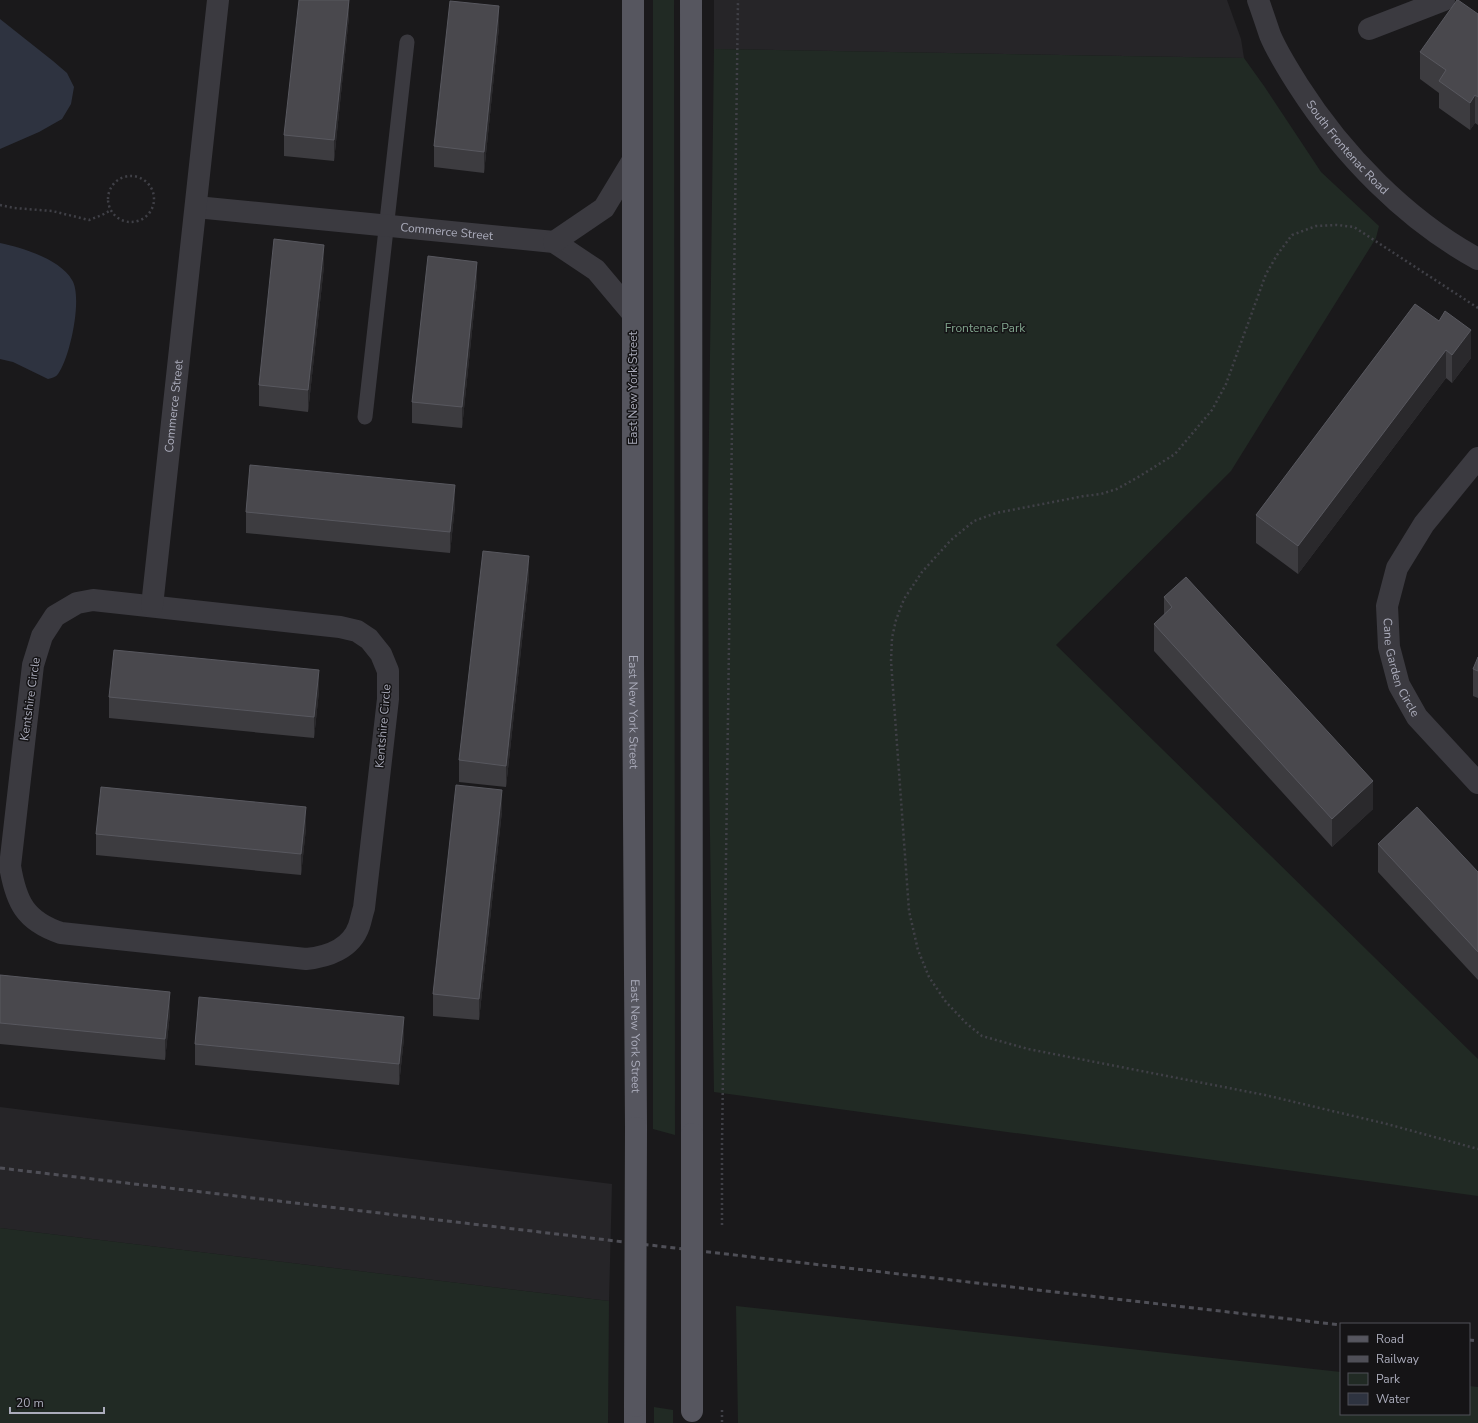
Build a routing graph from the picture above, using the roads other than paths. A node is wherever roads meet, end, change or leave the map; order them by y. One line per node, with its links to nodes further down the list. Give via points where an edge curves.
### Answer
1 (218, 0): 9 (street, Commerce Street)
2 (633, 0): 8 (main road, East New York Street)
3 (691, 0): 19 (main road, bridge)
4 (1258, 0): 12 (street, South Frontenac Road, via 1270,36 1287,67 1326,126 1357,163 1418,220)
5 (1444, 0): 6 (street)
6 (1368, 29)
7 (407, 42): 10 (lane)
8 (633, 160): 11 (street, via 604,208); 13 (main road, East New York Street)
9 (196, 207): 10 (street, Commerce Street); 16 (street, Commerce Street)
10 (386, 226): 11 (street, Commerce Street); 14 (lane)
11 (554, 242): 13 (street, Commerce Street, via 596,270)
12 (1478, 259)
13 (633, 314): 18 (main road, East New York Street, bridge)
14 (365, 417)
15 (1478, 458): 17 (street, Cane Garden Circle, via 1424,524 1397,568 1387,606 1389,647 1399,685 1417,717)
16 (152, 606): 16 (street, Kentshire Circle, via 93,600 77,603 55,616 42,636 33,665 10,866 18,900 29,915 45,928 61,933 306,959 334,953 349,942 359,928 364,908 388,699 388,671 381,654 369,639 357,631 340,627)
17 (1478, 783)
18 (635, 1415)
19 (692, 1417)

